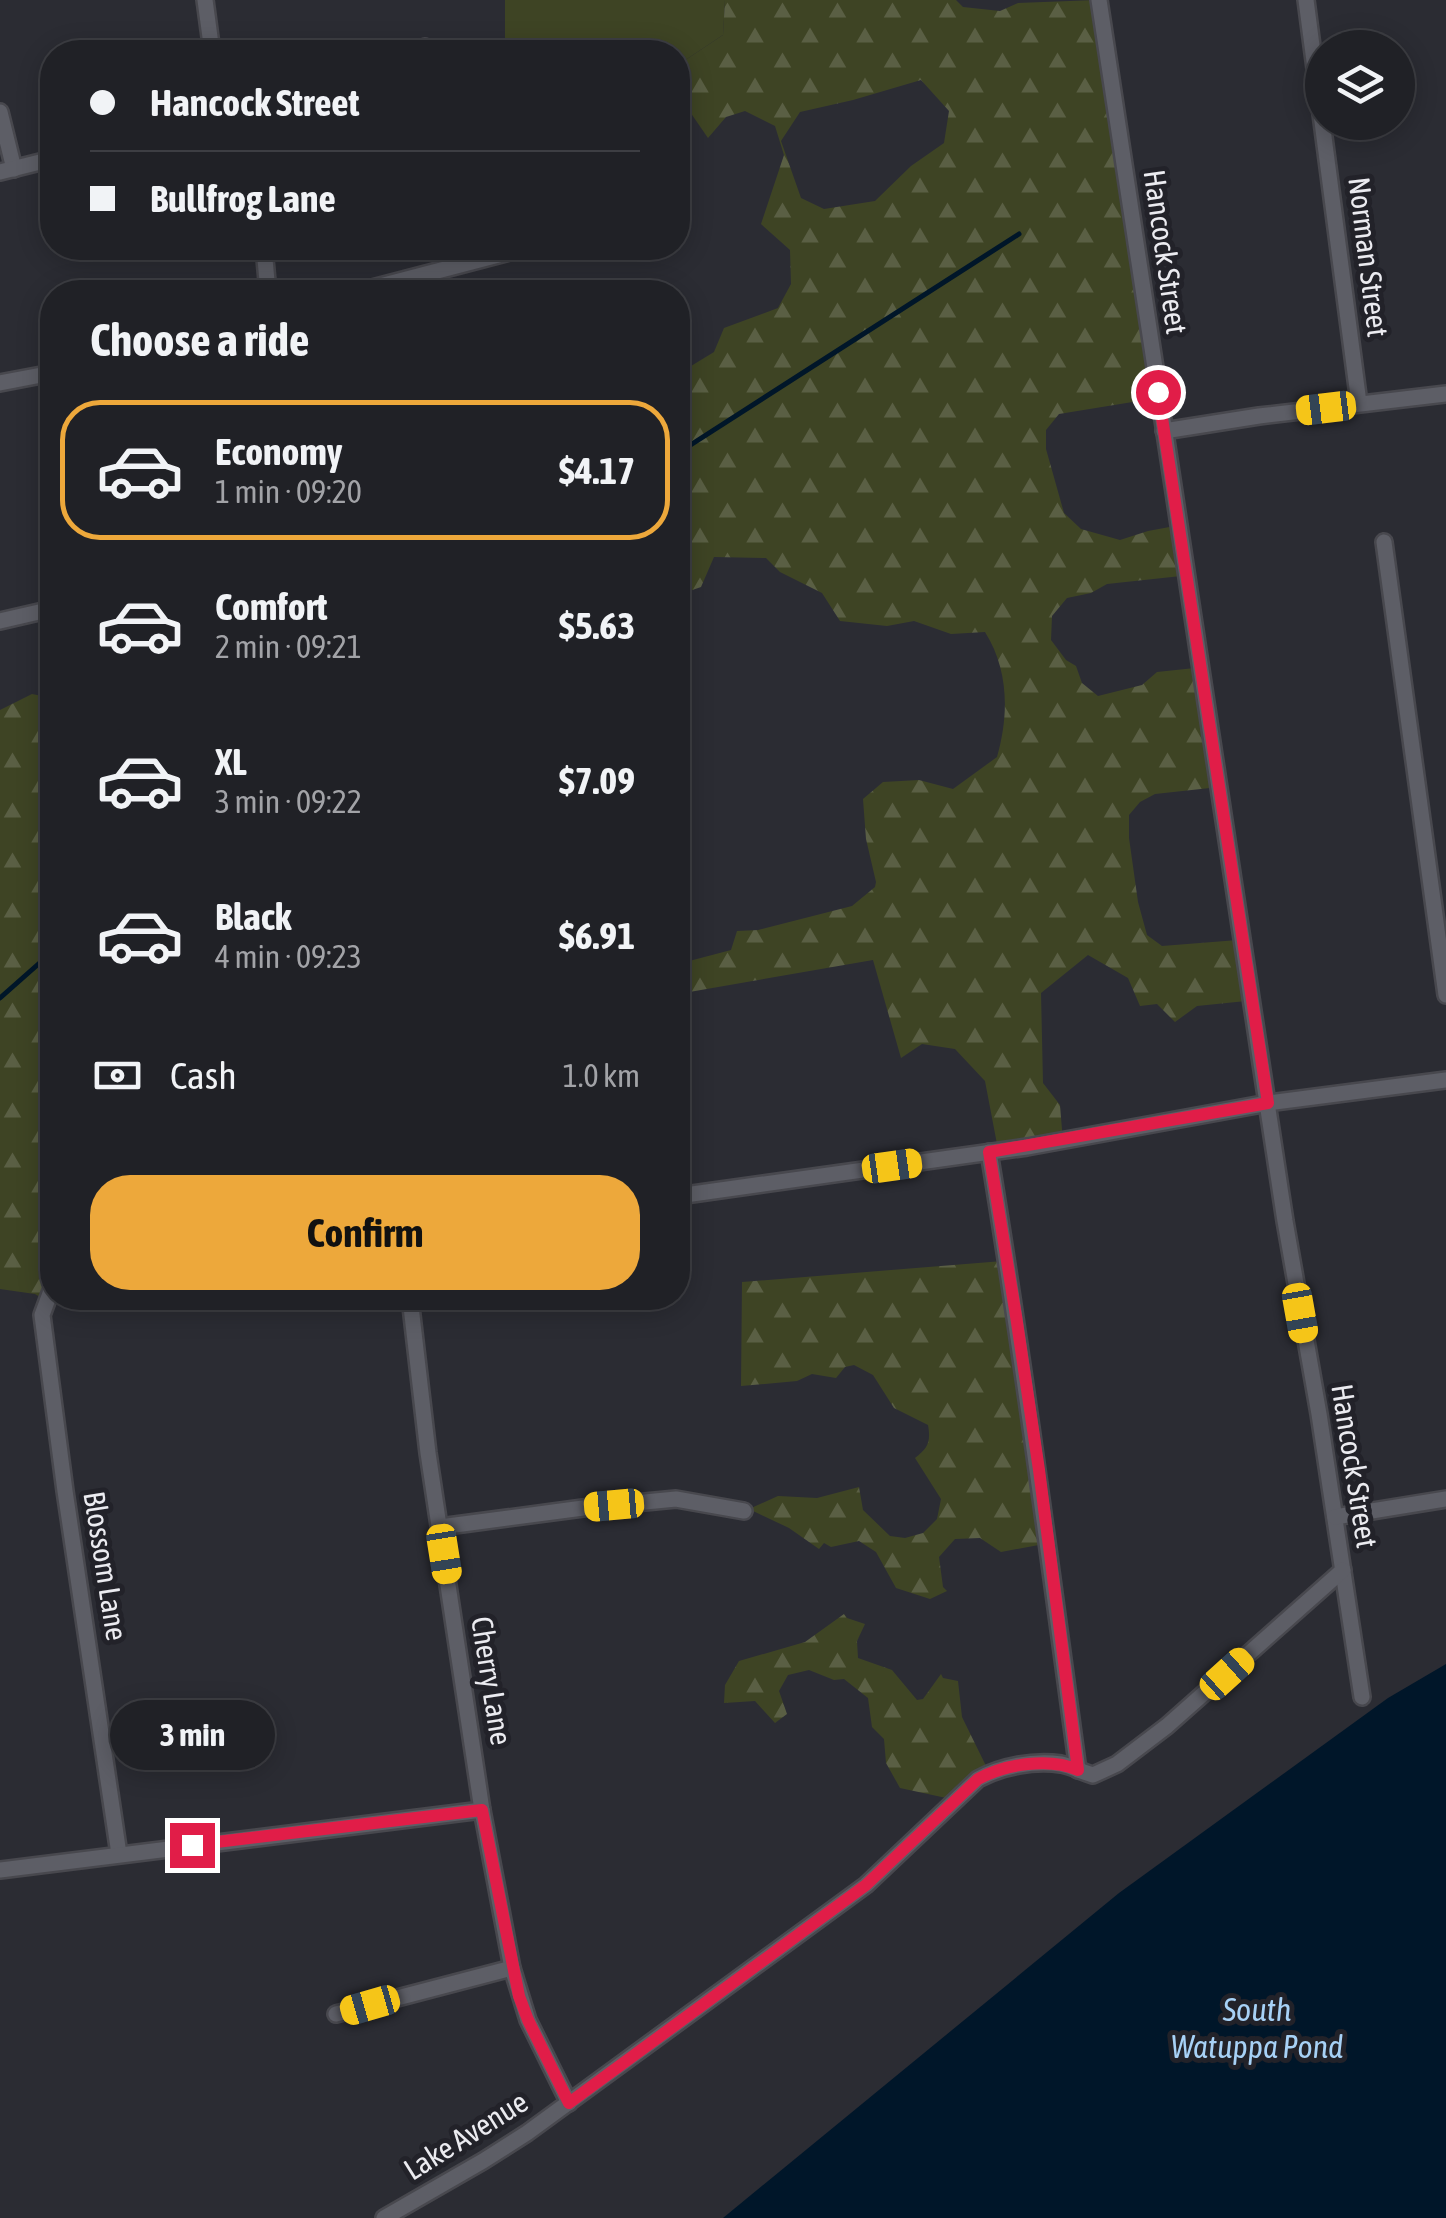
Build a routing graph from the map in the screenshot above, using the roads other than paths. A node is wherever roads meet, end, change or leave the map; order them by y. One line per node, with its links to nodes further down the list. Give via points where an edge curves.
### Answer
1 (205, 0): 4 (street)
2 (1098, 0): 14 (street, Hancock Street)
3 (1306, 0): 13 (street, Norman Street)
4 (210, 40)
5 (0, 112): 7 (street)
6 (40, 162): 7 (street)
7 (7, 170)
8 (479, 260): 9 (street)
9 (403, 280)
10 (40, 375): 11 (street)
11 (0, 383)
12 (1446, 394): 13 (street)
13 (1358, 403): 14 (street)
14 (1164, 431): 20 (street, Hancock Street)
15 (1384, 542): 18 (street)
16 (40, 612): 17 (street)
17 (0, 621)
18 (1446, 996)
19 (1446, 1080): 20 (street)
20 (1268, 1103): 21 (street); 27 (street, Hancock Street)
21 (989, 1152): 22 (street); 31 (street)
22 (690, 1194)
23 (44, 1310): 33 (street, Blossom Lane)
24 (411, 1310): 28 (street, Cherry Lane)
25 (1446, 1499): 27 (street)
26 (744, 1511): 28 (street, via 676,1499)
27 (1335, 1516): 29 (street, Hancock Street)
28 (440, 1527): 32 (street, Cherry Lane)
29 (1343, 1570): 30 (street, Hancock Street); 31 (street, Lake Avenue, via 1134,1752 1097,1774)
30 (1362, 1697)
31 (1078, 1770): 37 (street, Lake Avenue, via 1022,1765 978,1779 866,1885)
32 (482, 1810): 33 (street); 35 (street, Cherry Lane)
33 (119, 1854): 34 (street)
34 (0, 1870)
35 (510, 1961): 36 (street); 37 (street, Cherry Lane, via 528,2020)
36 (336, 2014)
37 (569, 2103): 38 (street, Lake Avenue)
38 (384, 2218)

